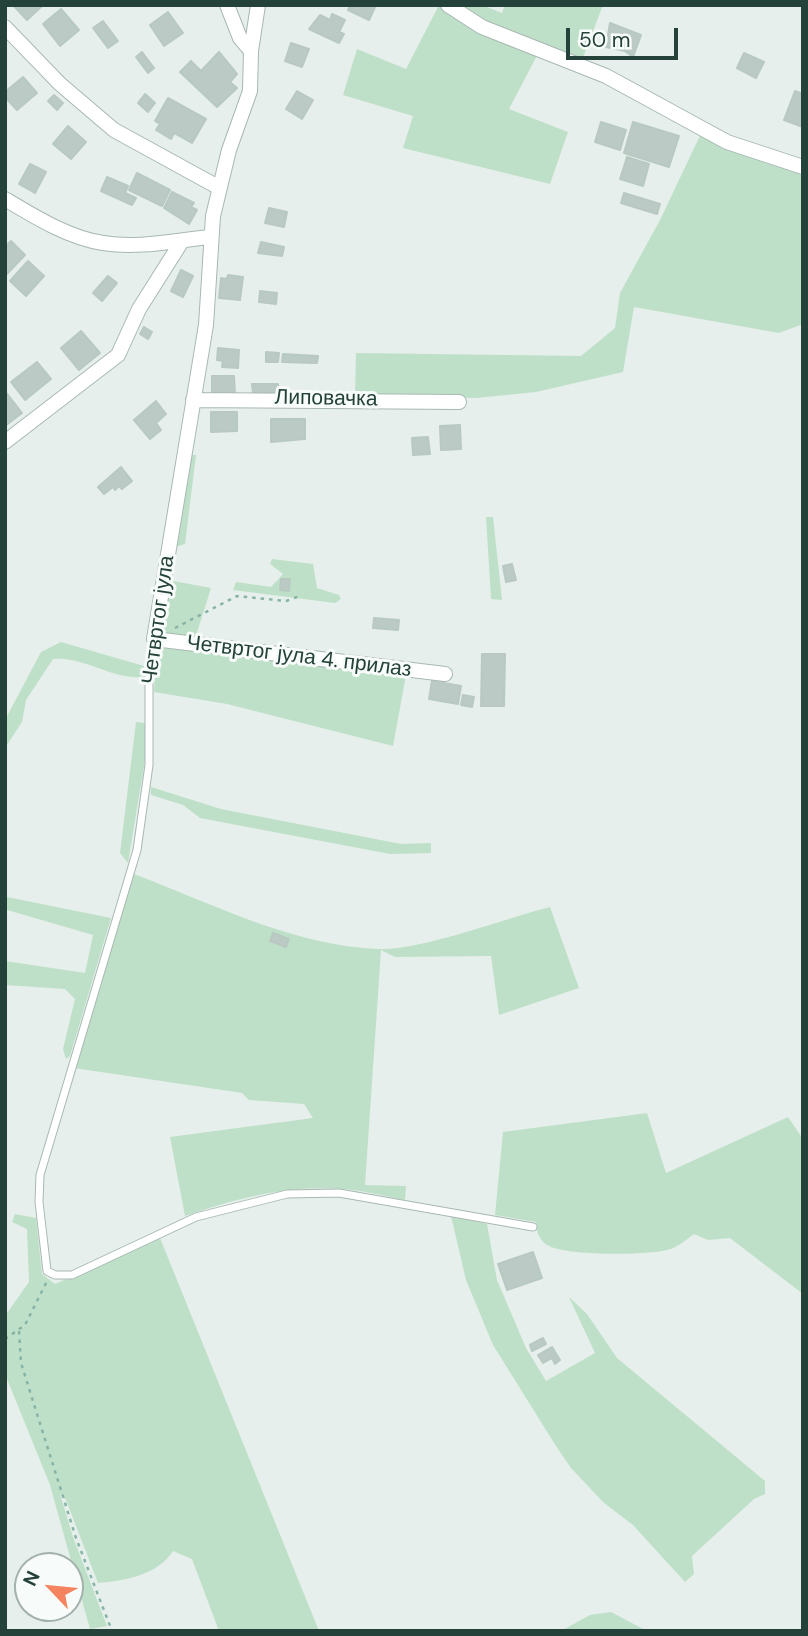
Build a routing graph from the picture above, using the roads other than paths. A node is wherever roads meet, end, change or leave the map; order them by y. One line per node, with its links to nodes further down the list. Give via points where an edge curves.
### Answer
1 (228, 5): 5 (street, via 240,38)
2 (258, 5): 5 (street, Четвртог јула)
3 (447, 5): 6 (street, via 482,27 606,76 727,142)
4 (5, 27): 7 (street, via 60,84 114,130)
5 (251, 51): 7 (street, Четвртог јула, via 250,91)
6 (803, 167)
7 (218, 187): 9 (street, Четвртог јула)
8 (5, 200): 10 (street, via 51,225 102,243)
9 (211, 237): 10 (street); 11 (street, Четвртог јула, via 206,325)
10 (182, 241): 13 (street, via 139,309 118,355)
11 (193, 400): 12 (street, Липовачка); 14 (street, Четвртог јула)
12 (459, 402)
13 (5, 442)
14 (154, 639): 15 (street, Четвртог јула 4. прилаз); 16 (lane, Четвртог јула, via 149,666 148,778 137,850 40,1175 38,1202 47,1271 72,1275 196,1217 288,1194 338,1193)
15 (445, 674)
16 (533, 1227)

